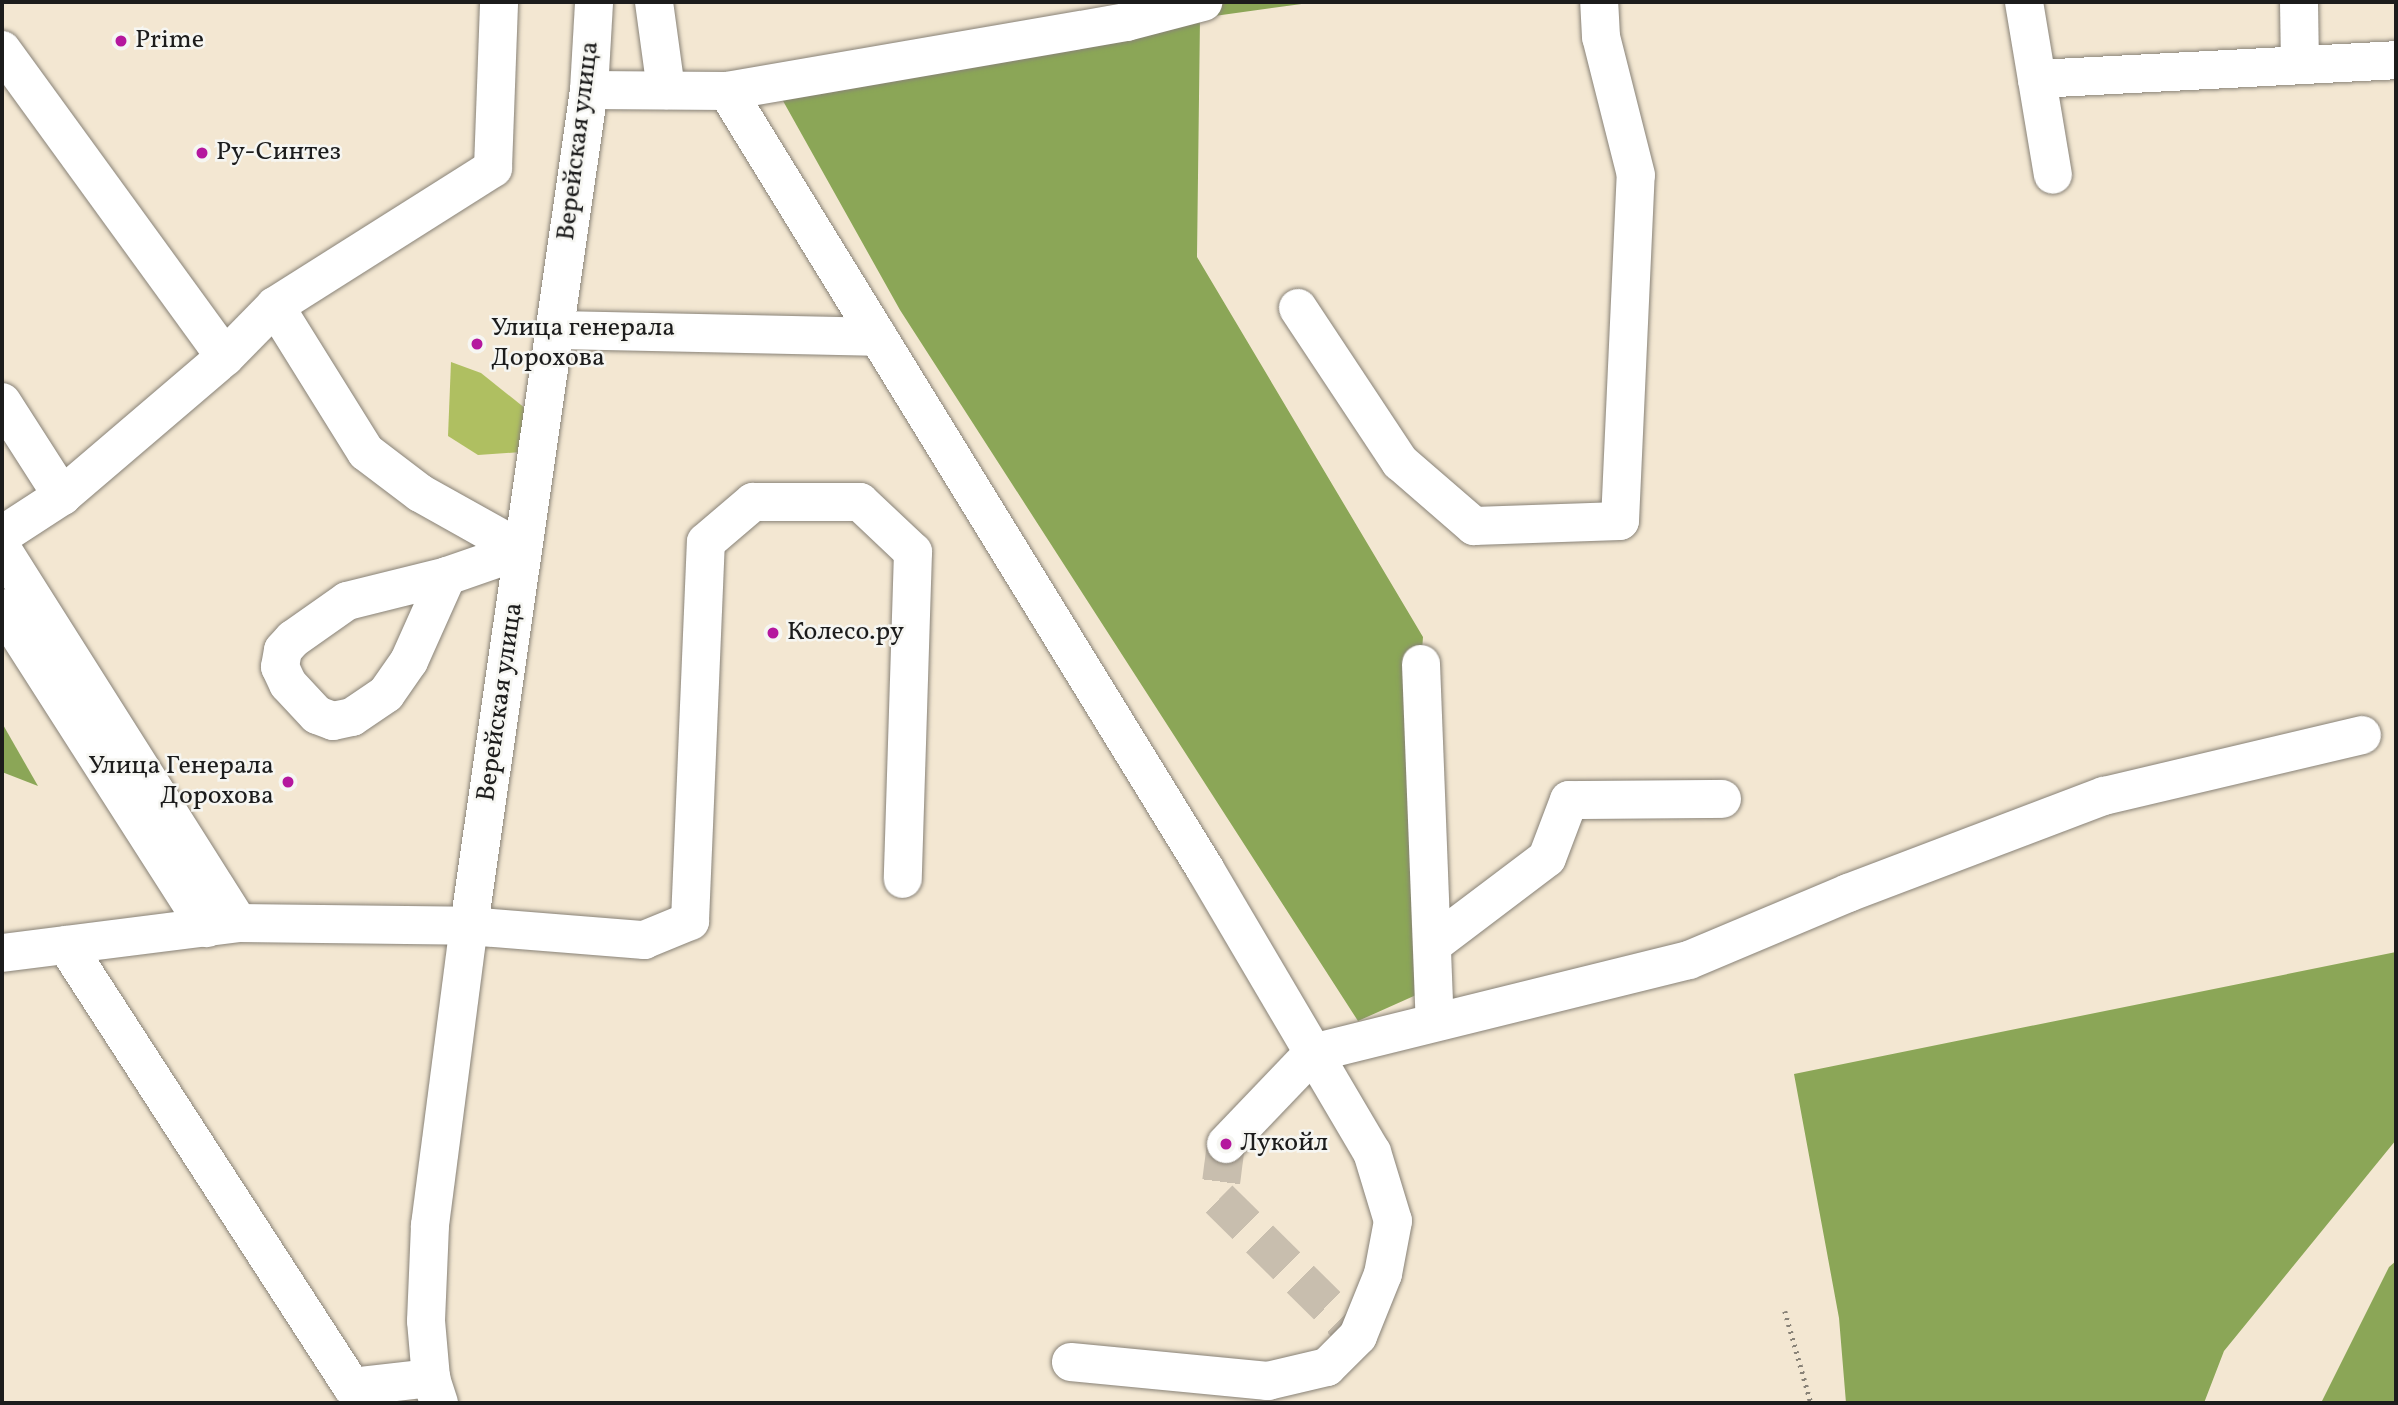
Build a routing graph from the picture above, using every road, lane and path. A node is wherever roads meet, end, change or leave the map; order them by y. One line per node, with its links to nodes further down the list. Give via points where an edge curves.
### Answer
1 (499, 2): 16 (street, via 493,168)
2 (594, 2): 12 (street, Верейская улица)
3 (654, 2): 13 (street)
4 (1203, 2): 14 (street, via 1126,22)
5 (1599, 2): 17 (street, via 1601,37 1636,175 1620,521 1474,526 1400,462)
6 (2024, 2): 11 (street)
7 (2299, 2): 10 (street)
8 (2, 50): 20 (street)
9 (2396, 60): 10 (street)
10 (2300, 65): 11 (street)
11 (2037, 79): 15 (street)
12 (589, 90): 13 (street); 18 (street, Верейская улица)
13 (666, 90): 14 (street)
14 (727, 90): 19 (street)
15 (2053, 175)
16 (285, 299): 20 (street); 25 (street, via 366,452 420,493)
17 (1298, 308)
18 (554, 330): 19 (street); 25 (street, Верейская улица)
19 (878, 337): 38 (street, via 1198,858)
20 (225, 357): 22 (street)
21 (2, 402): 22 (street)
22 (62, 496): 23 (street)
23 (2, 535)
24 (2, 549): 32 (street)
25 (522, 550): 26 (street); 33 (street, Верейская улица)
26 (447, 576)
27 (2, 608): 32 (street)
28 (1421, 664): 35 (street)
29 (2362, 735): 37 (street, via 2104,796 1848,893 1689,960)
30 (1722, 799): 35 (street, via 1569,800 1547,858)
31 (903, 879): 33 (street, via 913,552 860,502 753,502 706,542 690,921 644,940)
32 (222, 925): 33 (street); 34 (street)
33 (469, 926): 42 (street, Верейская улица, via 430,1225 425,1321)
34 (66, 945): 36 (street); 42 (street, via 352,1387)
35 (1432, 945): 37 (street)
36 (2, 953)
37 (1435, 1022): 38 (street)
38 (1312, 1053): 39 (street); 41 (street, via 1371,1152 1393,1221 1383,1274 1359,1336 1327,1367 1268,1381)
39 (1226, 1144)
40 (1784, 1311): 43 (path)
41 (1071, 1362)
42 (435, 1391)
43 (1811, 1403)

